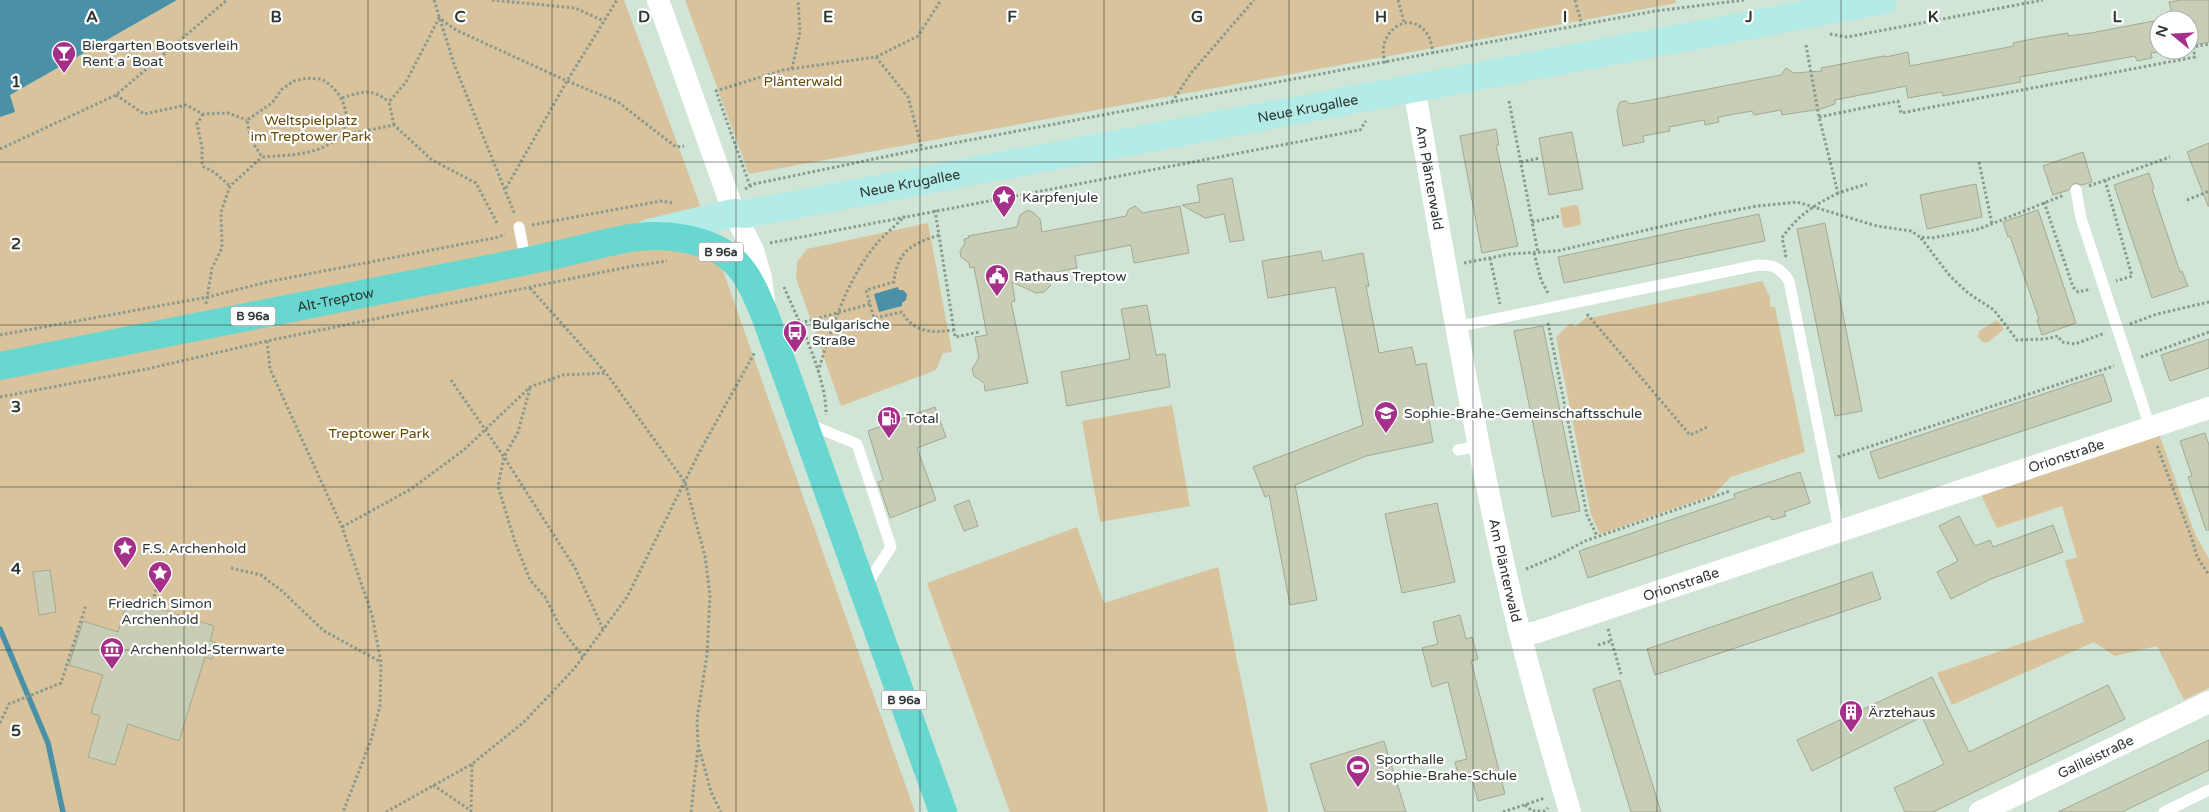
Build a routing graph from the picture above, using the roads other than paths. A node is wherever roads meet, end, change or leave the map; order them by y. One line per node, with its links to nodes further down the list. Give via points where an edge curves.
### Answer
1 (658, 0): 5 (street)
2 (1883, 0): 3 (street, Neue Krugallee)
3 (1414, 88): 5 (street, Neue Krugallee, via 746,214); 10 (street, Am Plänterwald)
4 (2076, 190): 14 (lane, via 2080,218)
5 (736, 203): 7 (street, Alt-Treptow); 9 (street, via 761,278)
6 (519, 228): 8 (lane)
7 (642, 235): 8 (main road, Alt-Treptow / B 96a); 9 (main road, Alt-Treptow / B 96a, via 687,239 718,250 736,262 752,282)
8 (528, 275): 11 (main road, Alt-Treptow / B 96a)
9 (766, 318): 13 (main road, B 96a)
10 (1456, 327): 15 (lane, via 1758,265 1777,267 1789,281); 17 (street, Am Plänterwald, via 1469,448)
11 (0, 366)
12 (2209, 408): 14 (street, Orionstraße)
13 (814, 426): 16 (main road, B 96a); 16 (lane, via 857,444 891,547)
14 (2150, 427): 15 (street, Orionstraße)
15 (1839, 530): 17 (street, Orionstraße)
16 (864, 589): 20 (main road, B 96a)
17 (1521, 635): 21 (street, Am Plänterwald)
18 (2209, 702): 22 (street, Galileistraße)
19 (2209, 790): 23 (lane)
20 (943, 812)
21 (1570, 812)
22 (1980, 812)
23 (2164, 812)

